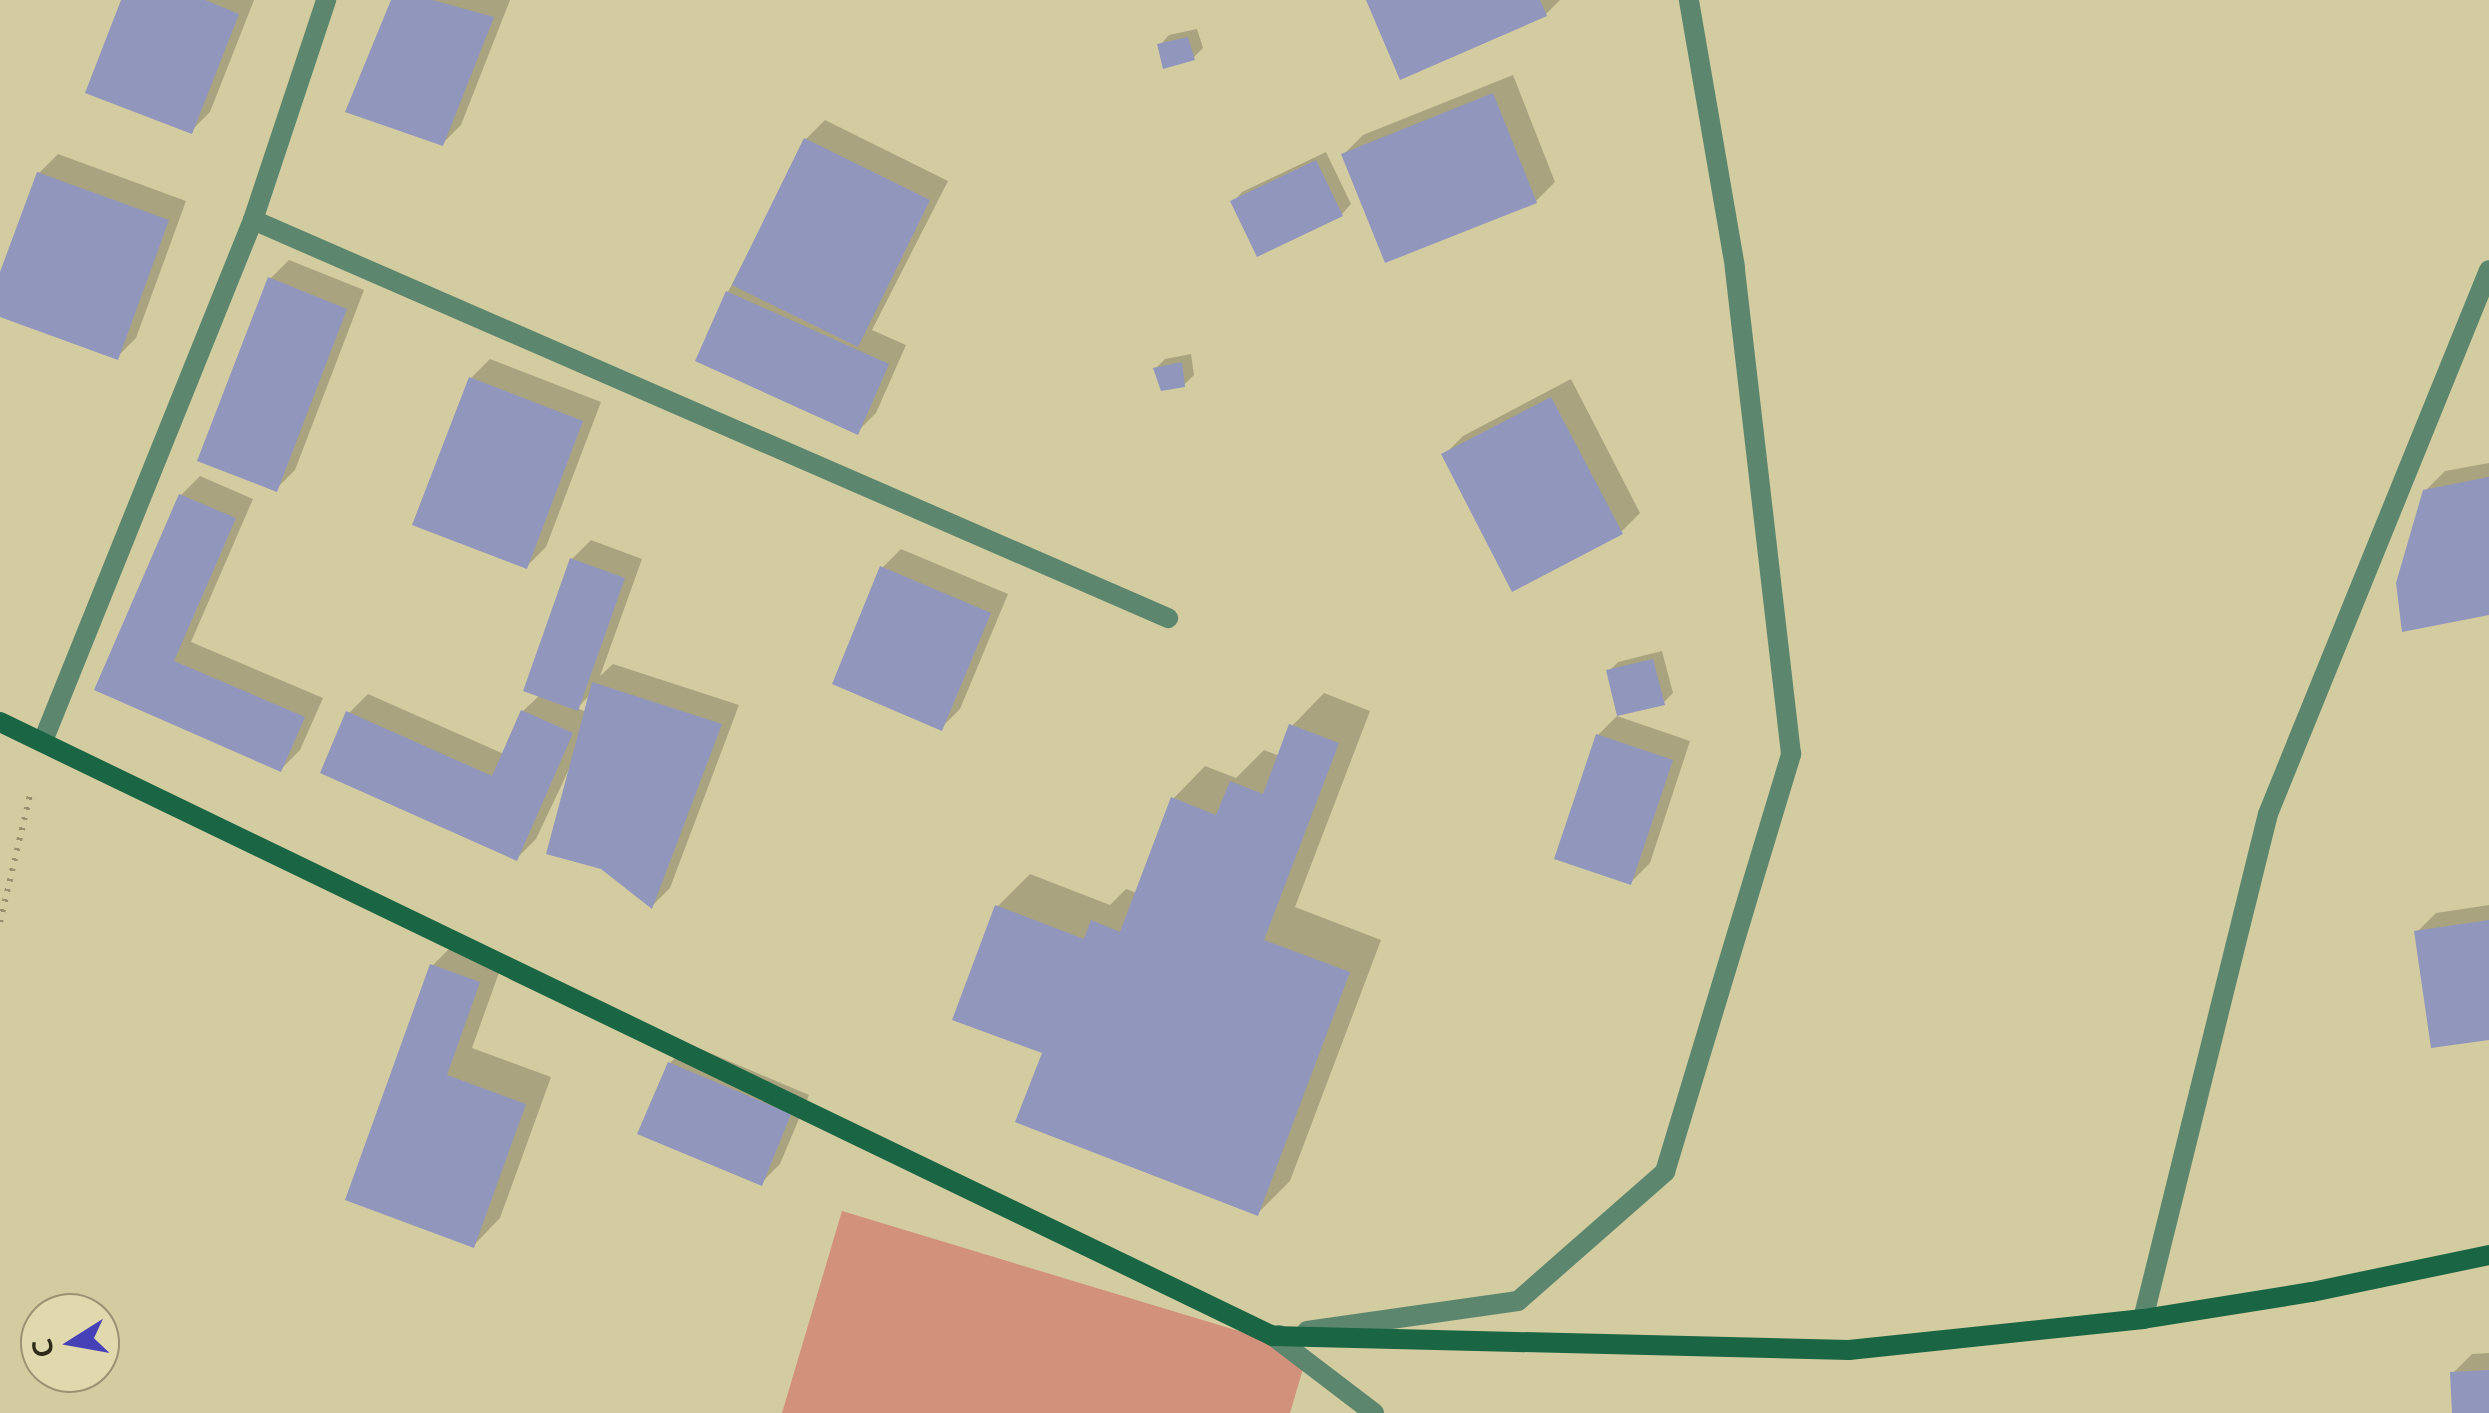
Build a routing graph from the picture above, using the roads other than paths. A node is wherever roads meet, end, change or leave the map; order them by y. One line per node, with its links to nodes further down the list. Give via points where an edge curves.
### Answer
1 (326, 0): 3 (street)
2 (1690, 0): 11 (street, via 1735,267 1791,754 1665,1172 1518,1300)
3 (254, 220): 6 (street); 8 (street)
4 (2489, 270): 5 (street)
5 (2484, 302): 10 (street, via 2268,814)
6 (1168, 618)
7 (0, 722): 8 (street)
8 (43, 742): 11 (street)
9 (2489, 1255): 10 (street)
10 (2143, 1319): 11 (street, via 1848,1350)
11 (1273, 1336): 12 (street)
12 (1374, 1413)

